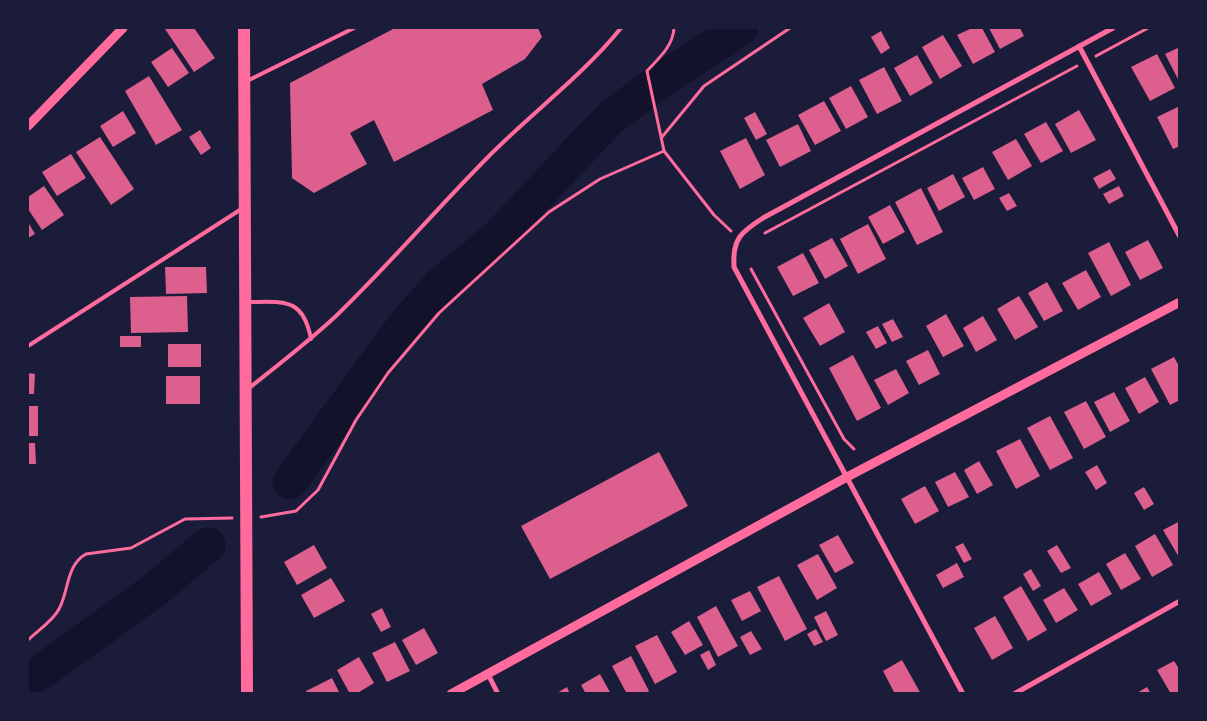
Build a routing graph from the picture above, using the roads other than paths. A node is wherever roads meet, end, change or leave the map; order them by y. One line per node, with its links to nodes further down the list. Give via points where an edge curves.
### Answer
1 (123, 28): 8 (street)
2 (244, 28): 7 (main road)
3 (354, 28): 7 (lane)
4 (621, 28): 13 (lane, via 586,69 490,155 402,250)
5 (1113, 28): 6 (street)
6 (1079, 46): 10 (street); 16 (street, via 764,218 738,238 733,252 734,267)
7 (244, 82): 9 (main road)
8 (28, 126)
9 (245, 207): 11 (main road); 14 (lane)
10 (1180, 237)
11 (245, 302): 13 (lane, via 283,304 298,309 308,323); 15 (main road)
12 (1180, 302): 16 (street)
13 (310, 339): 15 (lane)
14 (28, 346)
15 (245, 392): 19 (main road)
16 (847, 477): 18 (street); 22 (street)
17 (1180, 601): 23 (street)
18 (488, 674): 20 (street); 21 (street)
19 (246, 694)
20 (451, 694)
21 (498, 694)
22 (963, 694)
23 (1014, 694)

